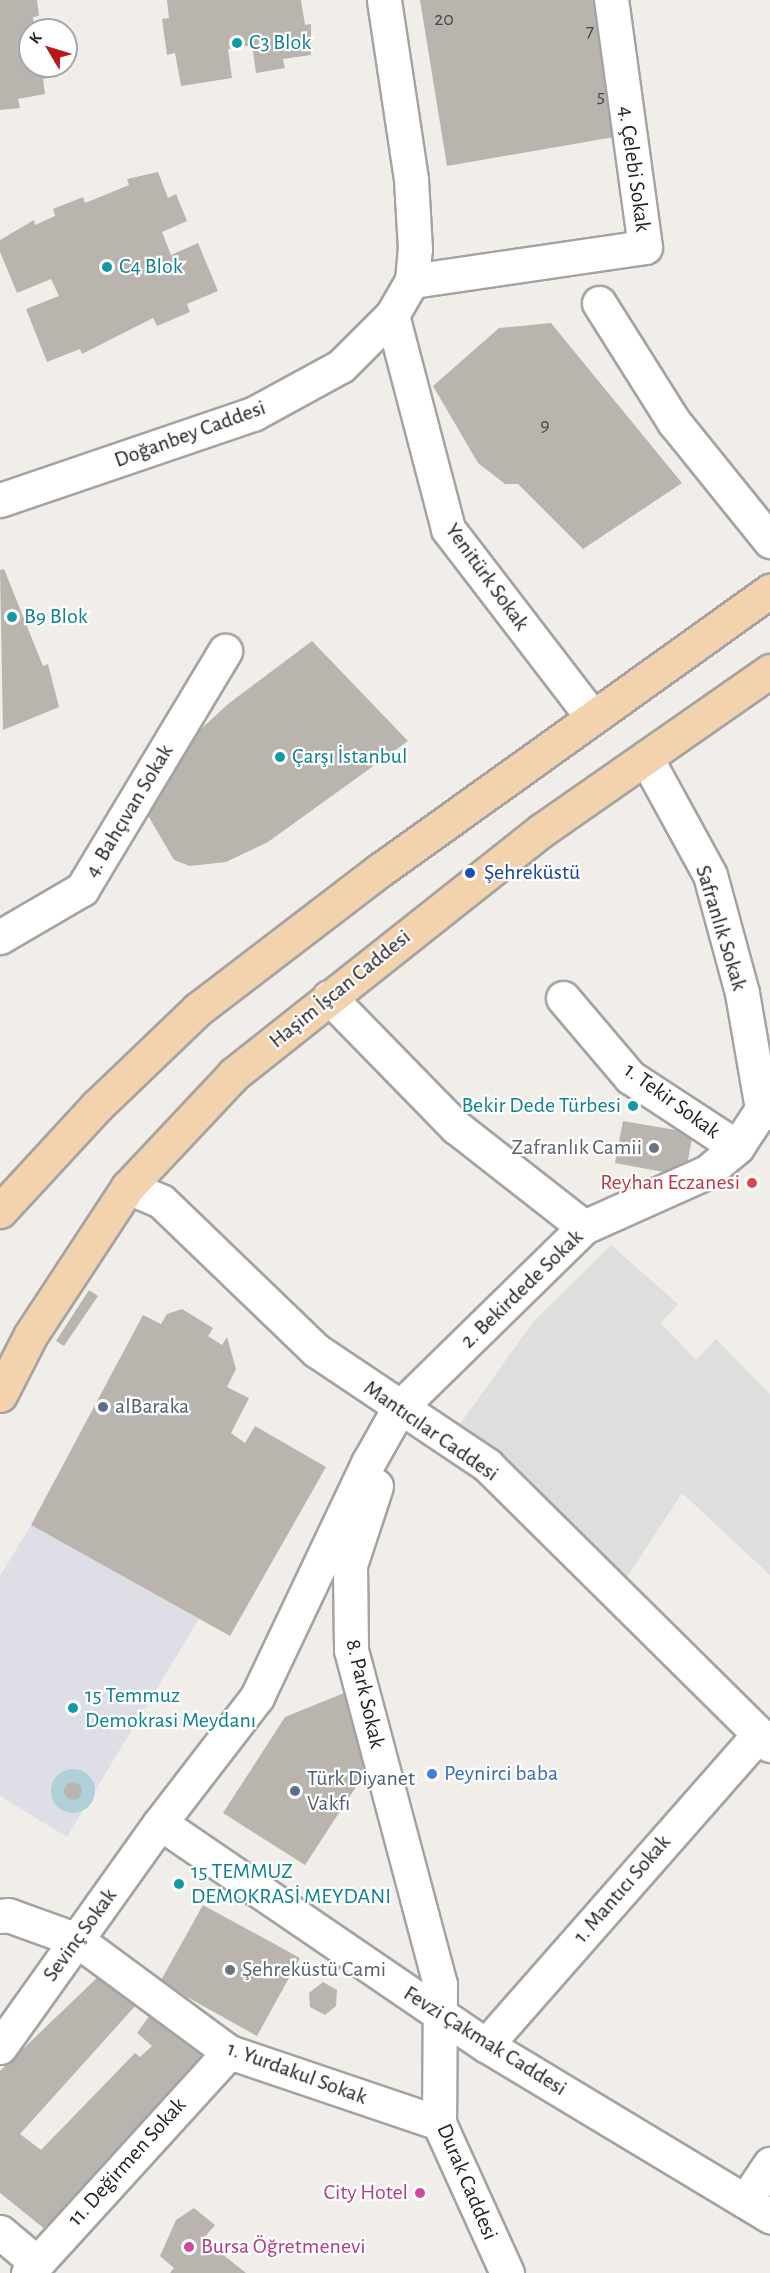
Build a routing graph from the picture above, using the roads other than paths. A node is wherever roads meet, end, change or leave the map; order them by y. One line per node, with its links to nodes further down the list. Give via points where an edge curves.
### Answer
1 (384, 0): 3 (street, via 411,179)
2 (611, 0): 3 (street, 4. Çelebi Sokak, via 645,247)
3 (412, 281): 5 (street, Doğanbey Caddesi)
4 (599, 303): 7 (street, via 674,422)
5 (392, 315): 6 (street, Doğanbey Caddesi, via 341,366 253,414); 11 (street, Yenitürk Sokak, via 448,529)
6 (0, 500)
7 (770, 541)
8 (770, 591): 11 (main road)
9 (225, 651): 13 (street, 4. Bahçıvan Sokak, via 82,889)
10 (770, 671): 12 (main road, Haşim İşcan Caddesi)
11 (592, 717): 19 (main road, via 380,870 198,1009 97,1106)
12 (646, 758): 14 (main road, Haşim İşcan Caddesi, via 542,830); 16 (street, Safranlık Sokak, via 710,875 742,993)
13 (0, 937)
14 (329, 997): 18 (main road, Haşim İşcan Caddesi, via 234,1074); 20 (street, via 456,1127)
15 (562, 998): 17 (street, 1. Tekir Sokak, via 630,1077)
16 (766, 1111): 17 (street, 2. Bekirdede Sokak)
17 (737, 1147): 20 (street, 2. Bekirdede Sokak, via 707,1172)
18 (128, 1187): 21 (main road, Haşim İşcan Caddesi); 24 (street, Mantıcılar Caddesi, via 161,1201 317,1351)
19 (0, 1211)
20 (584, 1227): 24 (street, 2. Bekirdede Sokak)
21 (30, 1336): 22 (main road); 23 (main road, Haşim İşcan Caddesi)
22 (0, 1367)
23 (0, 1395)
24 (399, 1408): 25 (street, Mantıcılar Caddesi, via 487,1465); 26 (street, via 368,1463 257,1697); 29 (street, 8. Park Sokak, via 350,1565 351,1650 440,1984)
25 (764, 1740): 30 (street, 1. Mantıcı Sokak)
26 (160, 1823): 28 (street, Sevinç Sokak); 29 (street, Fevzi Çakmak Caddesi)
27 (0, 1916): 28 (street, 1. Yurdakul Sokak, via 8,1915)
28 (77, 1940): 31 (street, Sevinç Sokak); 32 (street, 1. Yurdakul Sokak)
29 (442, 2016): 30 (street, Fevzi Çakmak Caddesi); 33 (street, Durak Caddesi)
30 (486, 2045): 35 (street, Fevzi Çakmak Caddesi)
31 (0, 2047)
32 (229, 2052): 33 (street, 1. Yurdakul Sokak); 37 (street, 11. Değirmen Sokak)
33 (439, 2123): 38 (street, Durak Caddesi)
34 (770, 2164): 35 (street)
35 (758, 2209)
36 (0, 2232): 37 (street)
37 (32, 2268)
38 (507, 2273)

